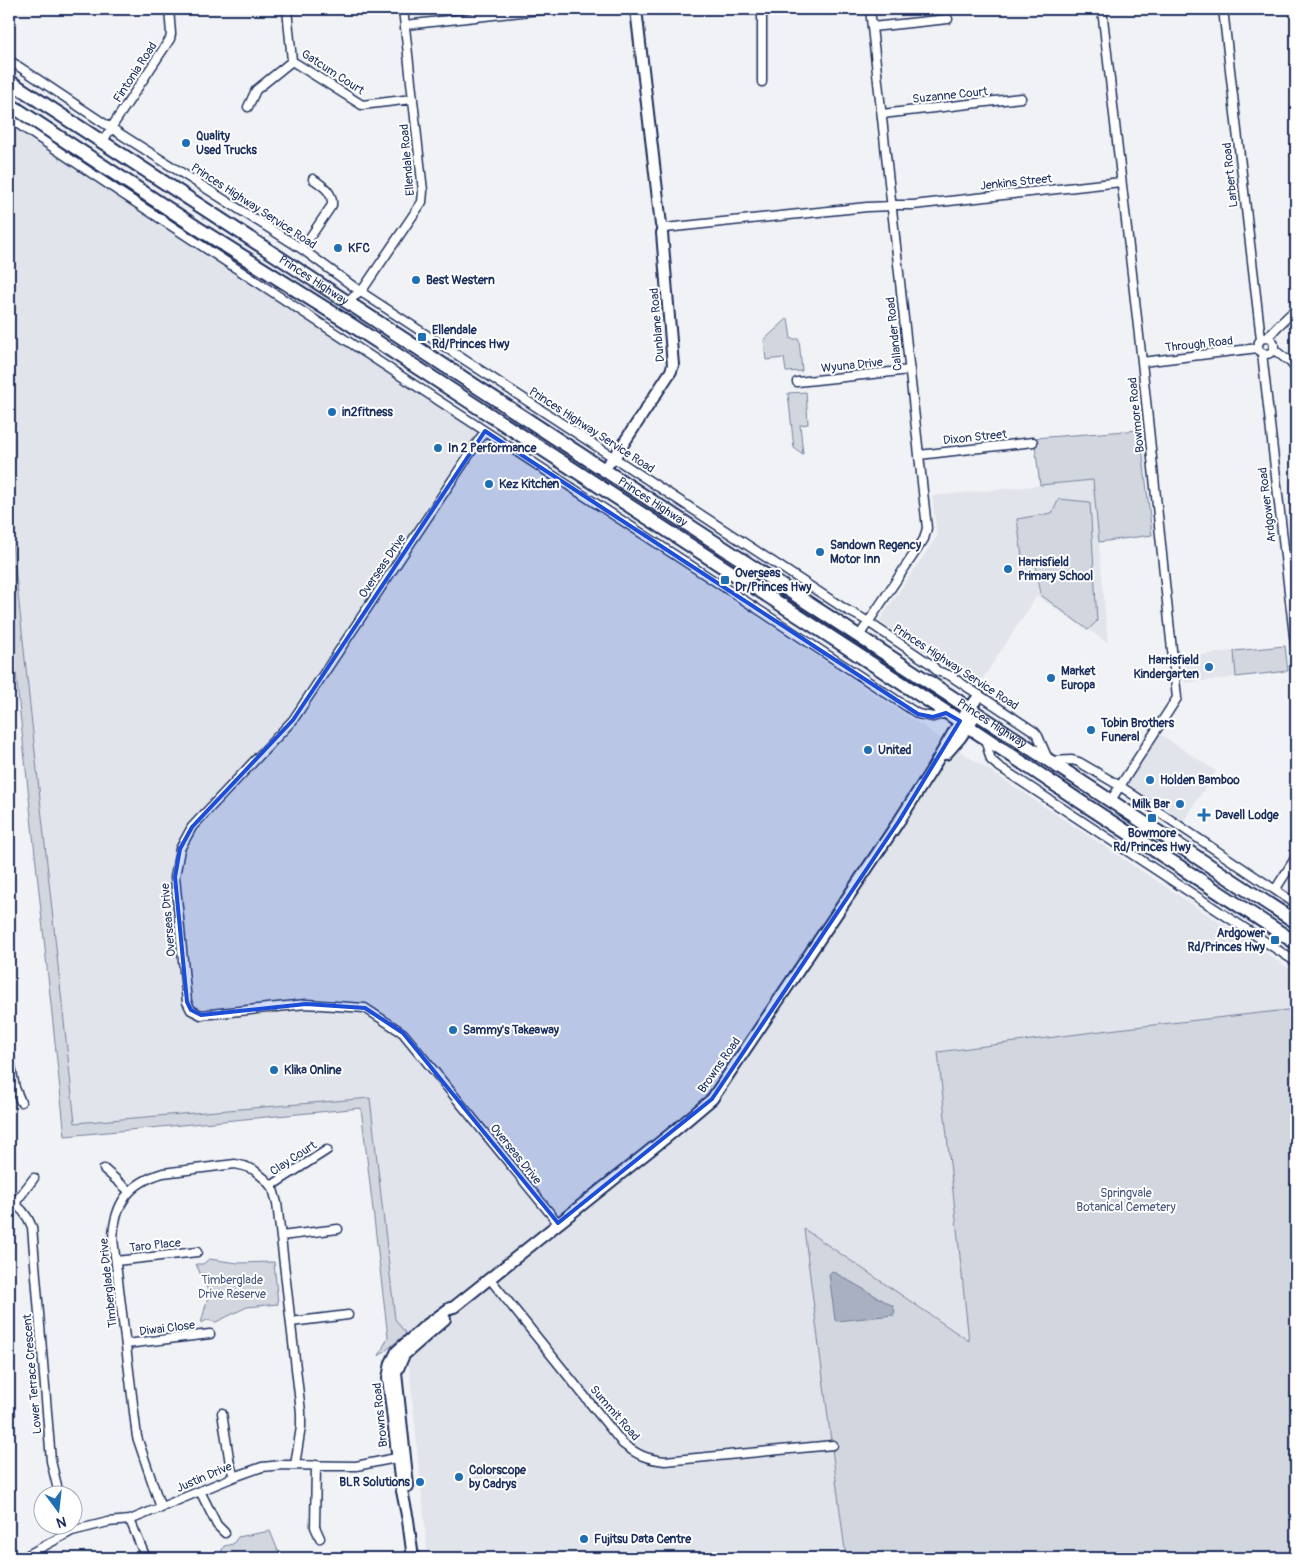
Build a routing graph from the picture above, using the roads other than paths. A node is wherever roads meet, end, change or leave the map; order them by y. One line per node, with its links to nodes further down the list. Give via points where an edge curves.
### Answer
1 (169, 9): 23 (street, Fintonia Road, via 170,38)
2 (287, 9): 14 (street, Gatcum Court)
3 (403, 9): 11 (street, Ellendale Road)
4 (548, 9): 11 (street)
5 (636, 9): 28 (street, Dunblane Road)
6 (762, 9): 16 (street)
7 (870, 9): 12 (street, Callander Road)
8 (1102, 9): 26 (street, Bowmore Road)
9 (1223, 9): 35 (street, Larbert Road)
10 (948, 19): 12 (street)
11 (404, 25): 18 (street, Ellendale Road)
12 (872, 27): 21 (street, Callander Road)
13 (9, 60): 23 (street)
14 (292, 61): 18 (street, Gatcum Court, via 362,105); 20 (street, via 256,90)
15 (9, 81): 24 (highway, Princes Highway)
16 (762, 82)
17 (1021, 98): 21 (street, Suzanne Court)
18 (412, 99): 30 (street, Ellendale Road, via 422,202)
19 (9, 104): 34 (highway, Princes Highway)
20 (248, 107)
21 (882, 114): 27 (street, Callander Road)
22 (9, 118): 42 (street)
23 (111, 128): 24 (street, Fintonia Road); 29 (street, Princes Highway Service Road)
24 (102, 143): 31 (highway, Princes Highway)
25 (313, 179): 29 (street, via 328,191 332,205)
26 (1121, 182): 27 (street, Jenkins Street); 38 (street, Bowmore Road)
27 (892, 206): 28 (street, Jenkins Street, via 876,204); 40 (street, Callander Road)
28 (663, 229): 45 (street, Dunblane Road, via 674,365)
29 (302, 249): 30 (street, Princes Highway Service Road)
30 (361, 292): 31 (street, Ellendale Road); 33 (street); 45 (street, Princes Highway Service Road)
31 (350, 303): 33 (highway, Princes Highway); 34 (highway)
32 (1296, 309): 35 (street)
33 (363, 312): 46 (highway, Princes Highway)
34 (344, 320): 48 (highway, Princes Highway)
35 (1264, 338): 36 (street, via 1258,343); 37 (street, via 1273,342)
36 (1260, 350): 37 (street, via 1269,353); 38 (street, Through Road); 51 (street, Ardgower Road)
37 (1273, 350): 39 (street)
38 (1142, 362): 58 (street, Bowmore Road, via 1177,698)
39 (1296, 369)
40 (910, 370): 41 (street, Wyuna Drive); 44 (street, Callander Road)
41 (797, 382)
42 (486, 431): 54 (street, via 918,714 933,717); 77 (street, Overseas Drive, via 293,720 192,827 180,849 176,877 179,915 187,1002 191,1010 201,1015 306,1004 365,1008 403,1033)
43 (1033, 442): 44 (street, Dixon Street)
44 (919, 455): 49 (street, Callander Road, via 927,533)
45 (614, 458): 46 (street, Dunblane Road); 47 (street); 49 (street, Princes Highway Service Road)
46 (603, 469): 47 (highway, Princes Highway); 48 (highway, via 606,482 660,518)
47 (618, 478): 50 (highway, Princes Highway)
48 (688, 545): 54 (highway, Princes Highway)
49 (869, 622): 50 (street, Callander Road); 52 (street, Princes Highway Service Road, via 937,671 949,675)
50 (859, 636): 53 (highway, Princes Highway)
51 (1296, 654)
52 (979, 696): 53 (street, Browns Road); 57 (street, Princes Highway Service Road, via 1035,732)
53 (973, 711): 55 (street, Browns Road); 57 (highway, Princes Highway)
54 (946, 713): 55 (highway, Princes Highway)
55 (964, 724): 56 (highway, Princes Highway); 77 (street, Browns Road, via 712,1099)
56 (985, 738): 61 (highway, Princes Highway); 68 (street, via 990,757 998,766)
57 (1049, 760): 58 (street, via 1076,761); 59 (highway, Princes Highway)
58 (1120, 786): 60 (street, Bowmore Road); 64 (street)
59 (1090, 788): 60 (highway, Princes Highway); 61 (highway)
60 (1111, 800): 62 (highway); 66 (highway, Princes Highway)
61 (1081, 802): 62 (highway, Princes Highway)
62 (1101, 814): 67 (highway, Princes Highway)
63 (1296, 857): 64 (street)
64 (1275, 890): 65 (street)
65 (1296, 904)
66 (1296, 922)
67 (1296, 943)
68 (1296, 962)
69 (9, 1054): 70 (street)
70 (20, 1102)
71 (327, 1150): 74 (street, Clay Court)
72 (104, 1169): 75 (street)
73 (34, 1178): 76 (street)
74 (271, 1186): 75 (street, via 254,1170 235,1164 163,1173); 79 (street, via 277,1203)
75 (129, 1191): 81 (street, Timberglade Drive, via 115,1217)
76 (12, 1201): 93 (street, Lower Terrace Crescent, via 26,1215 32,1227 50,1461)
77 (558, 1223): 82 (street, Browns Road)
78 (338, 1229): 79 (street)
79 (281, 1236): 84 (street)
80 (197, 1252): 81 (street, Taro Place)
81 (116, 1261): 86 (street, Timberglade Drive)
82 (490, 1278): 88 (street, Summit Road, via 623,1444 637,1454 665,1461); 89 (street, Browns Road, via 397,1351 391,1363 388,1378)
83 (348, 1315): 84 (street)
84 (291, 1322): 90 (street, via 302,1418)
85 (210, 1334): 86 (street, Diwai Close)
86 (126, 1344): 95 (street, Timberglade Drive, via 137,1437)
87 (222, 1413): 92 (street)
88 (833, 1445)
89 (402, 1461): 91 (street, Justin Drive, via 356,1466); 103 (street, Browns Road, via 401,1486)
90 (295, 1465): 91 (street, Justin Drive); 92 (street, Justin Drive, via 262,1467)
91 (316, 1465): 100 (street, via 315,1527)
92 (234, 1477): 94 (street, Justin Drive)
93 (56, 1484)
94 (200, 1491): 95 (street, Justin Drive); 98 (street, via 217,1525)
95 (161, 1508): 96 (street, Justin Drive)
96 (130, 1520): 97 (street, Justin Drive); 102 (street)
97 (82, 1526)
98 (225, 1533)
99 (60, 1534): 101 (street, Justin Drive)
100 (320, 1538)
101 (22, 1558)
102 (146, 1558)
103 (412, 1558)

